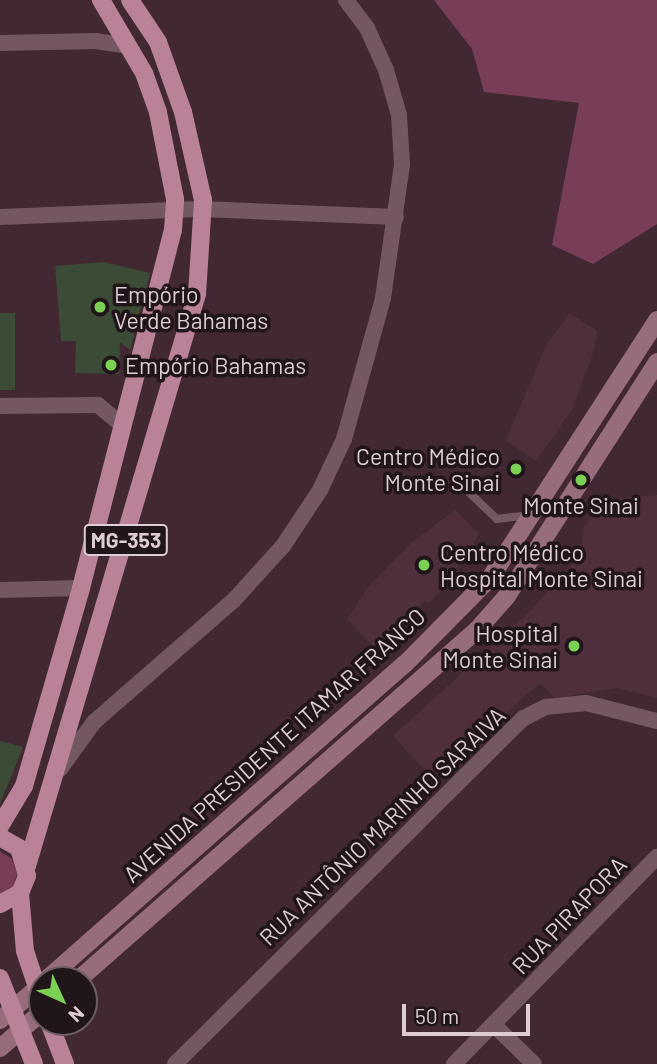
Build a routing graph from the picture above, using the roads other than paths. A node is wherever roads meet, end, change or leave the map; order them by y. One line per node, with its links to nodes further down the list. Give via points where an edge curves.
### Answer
1 (130, 0): 7 (main road, MG-353, via 173,78)
2 (346, 0): 10 (street, via 367,28 398,115 402,164)
3 (103, 4): 4 (street, via 104,27); 6 (main road, MG-353)
4 (95, 41): 5 (street); 6 (street)
5 (0, 43)
6 (129, 46): 8 (main road, MG-353, via 158,112)
7 (203, 209): 8 (street); 10 (street); 20 (main road, MG-353, via 197,294)
8 (174, 212): 9 (street); 14 (main road, MG-353, via 167,271)
9 (0, 217)
10 (396, 217): 20 (street, via 362,387 320,490 283,546 234,600 93,722)
11 (657, 320): 16 (main road, AVENIDA PRESIDENTE ITAMAR FRANCO)
12 (655, 366): 29 (main road, AVENIDA PRESIDENTE ITAMAR FRANCO, via 508,596 477,630)
13 (0, 406): 14 (street, via 98,405)
14 (123, 426): 17 (main road, MG-353)
15 (459, 482): 16 (lane, via 497,519)
16 (535, 513): 28 (main road, AVENIDA PRESIDENTE ITAMAR FRANCO, via 491,577 405,664)
17 (81, 588): 18 (street); 21 (main road, MG-353, via 24,786)
18 (0, 590)
19 (657, 721): 39 (street, RUA ANTÔNIO MARINHO SARAIVA, via 586,703 546,708 524,719)
20 (60, 769): 24 (main road, MG-353)
21 (0, 827)
22 (0, 837): 24 (main road, via 19,848)
23 (657, 857): 34 (street, RUA PIRAPORA)
24 (27, 866): 25 (main road, MG-353)
25 (20, 893): 26 (main road); 27 (main road, MG-353)
26 (0, 904)
27 (30, 966)
28 (62, 966)
29 (94, 966)
30 (0, 978): 37 (main road)
31 (28, 996): 32 (main road)
32 (0, 1020)
33 (28, 1024): 36 (main road)
34 (495, 1026): 40 (street, RUA PIRAPORA); 41 (street)
35 (54, 1036): 38 (main road)
36 (0, 1048)
37 (34, 1064)
38 (65, 1064)
39 (175, 1064)
40 (454, 1064)
41 (534, 1064)

